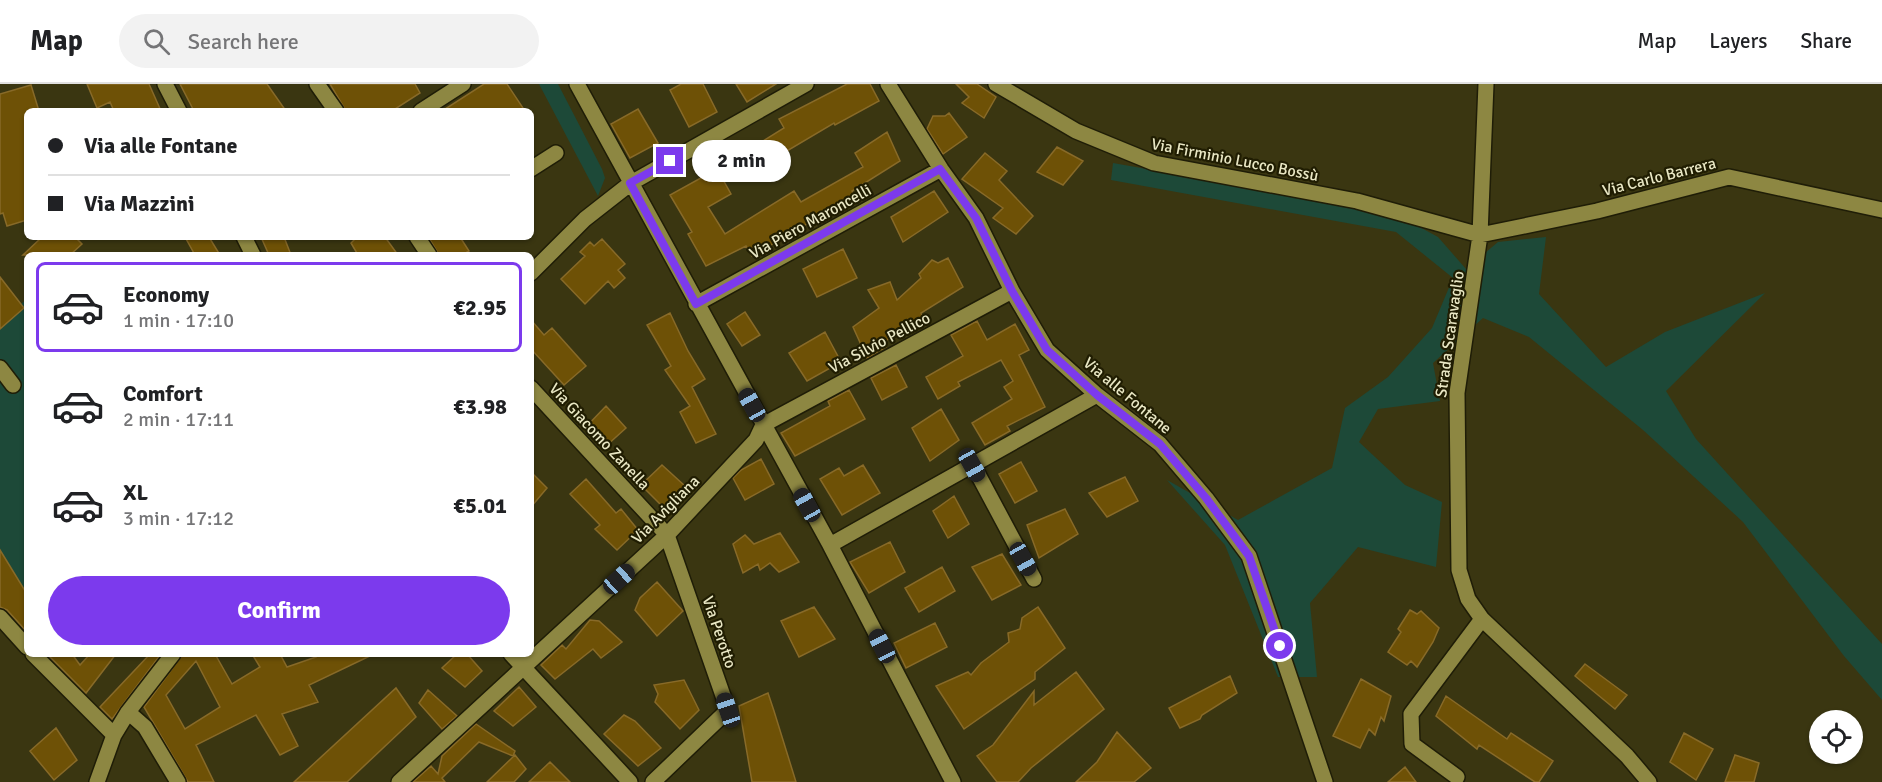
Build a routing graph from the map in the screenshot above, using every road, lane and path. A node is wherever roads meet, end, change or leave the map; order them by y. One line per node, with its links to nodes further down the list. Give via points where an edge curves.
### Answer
1 (165, 84): 9 (street)
2 (317, 84): 10 (street)
3 (463, 84): 11 (street)
4 (577, 84): 15 (street)
5 (806, 84): 15 (street)
6 (888, 84): 14 (street, Via alle Fontane)
7 (996, 84): 17 (street, Via Firminio Lucco Bossù, via 1076,130 1154,163 1357,201)
8 (1486, 84): 17 (street, Strada Scaravaglio)
9 (177, 108)
10 (334, 108)
11 (427, 108)
12 (556, 153): 13 (street)
13 (534, 167)
14 (940, 169): 19 (street, Via alle Fontane, via 976,218); 20 (street, Via Piero Maroncelli)
15 (630, 183): 18 (street, via 585,219); 20 (street)
16 (1882, 210): 17 (street, Via Carlo Barrera, via 1729,177 1597,211)
17 (1480, 235): 31 (street, Strada Scaravaglio, via 1457,393 1459,570 1468,599)
18 (534, 270)
19 (1012, 291): 24 (street, Via alle Fontane, via 1047,350); 25 (street, Via Silvio Pellico)
20 (696, 304): 25 (street)
21 (0, 368): 22 (street)
22 (13, 385)
23 (534, 391): 27 (street, Via Giacomo Zanella)
24 (1097, 395): 26 (street); 48 (street, Via alle Fontane, via 1160,444 1249,556)
25 (763, 425): 27 (street, Via Avigliana, via 756,440); 28 (street)
26 (972, 465): 28 (street); 29 (street)
27 (667, 535): 33 (street, Via Avigliana); 46 (street, Via Perotto, via 728,710)
28 (830, 545): 47 (street)
29 (1034, 579)
30 (0, 617): 32 (street)
31 (1482, 619): 41 (street, via 1411,714 1412,744); 49 (street, Strada Scaravaglio, via 1627,756)
32 (24, 644)
33 (534, 656)
34 (36, 657): 40 (street)
35 (171, 657): 39 (street)
36 (515, 657): 38 (street)
37 (533, 657): 38 (street, Via Avigliana)
38 (523, 666): 44 (street, Via Avigliana); 45 (street)
39 (128, 712): 40 (street); 43 (street, via 145,727)
40 (114, 735): 42 (street)
41 (1457, 777)
42 (97, 782)
43 (178, 782)
44 (399, 782)
45 (630, 782)
46 (653, 782)
47 (953, 782)
48 (1325, 782)
49 (1649, 782)

